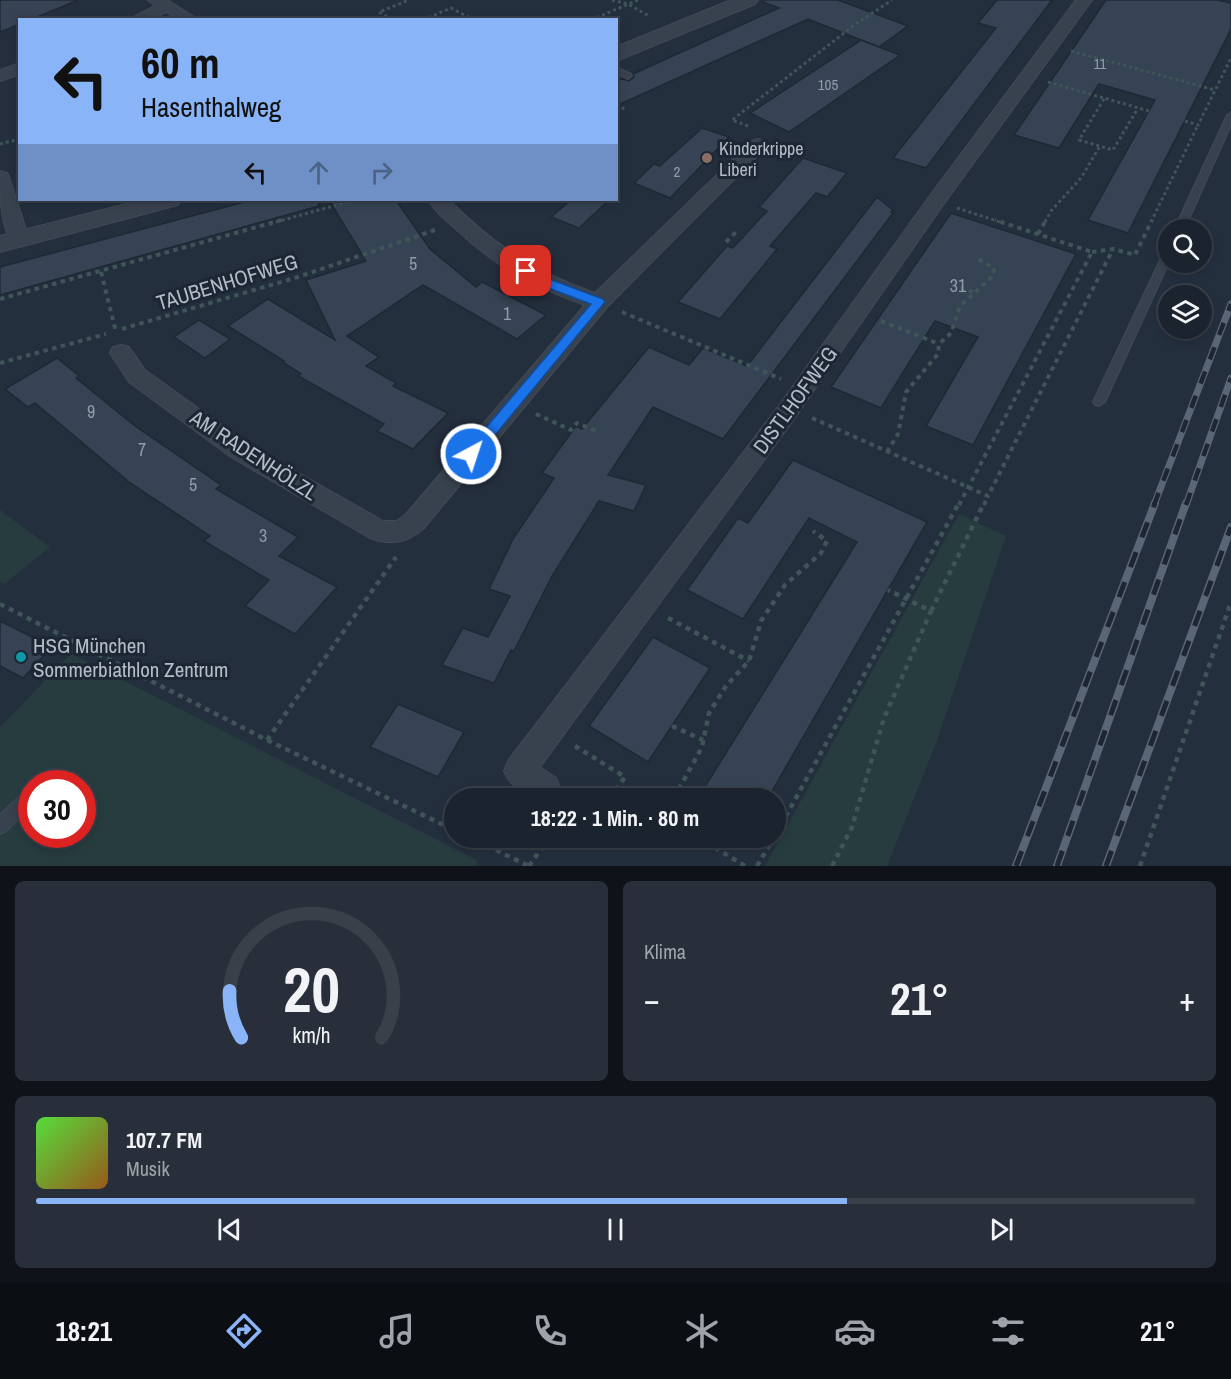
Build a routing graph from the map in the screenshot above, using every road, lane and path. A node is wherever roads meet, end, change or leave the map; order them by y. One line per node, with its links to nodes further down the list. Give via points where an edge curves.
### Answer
1 (409, 0): 11 (path, via 379,12)
2 (612, 0): 8 (path)
3 (638, 0): 8 (path)
4 (748, 0): 17 (street)
5 (892, 0): 35 (path, via 732,120 768,133)
6 (1084, 0): 16 (street, DISTLHOFWEG)
7 (162, 3): 9 (street); 10 (street)
8 (628, 4): 14 (path); 15 (path)
9 (139, 18)
10 (188, 18)
11 (389, 18)
12 (428, 18): 13 (path, via 451,8)
13 (470, 18)
14 (596, 18)
15 (657, 20)
16 (1051, 45): 23 (street, DISTLHOFWEG); 24 (path)
17 (618, 54)
18 (1231, 58): 24 (path)
19 (18, 69): 21 (street)
20 (618, 70): 22 (lane)
21 (0, 76)
22 (628, 76)
23 (1028, 76): 25 (path); 41 (street, DISTLHOFWEG)
24 (1215, 90): 32 (path)
25 (1104, 99): 27 (path); 36 (path, via 1079,140)
26 (627, 107): 28 (path)
27 (1138, 108): 29 (path); 36 (path, via 1113,150)
28 (618, 110)
29 (1149, 111)
30 (1231, 115): 42 (lane)
31 (1185, 121): 32 (path)
32 (1198, 125): 48 (path, via 1135,255)
33 (18, 140): 34 (path)
34 (0, 144)
35 (758, 145): 56 (street)
36 (1100, 146): 45 (path)
37 (0, 177): 46 (street)
38 (165, 201): 46 (street)
39 (350, 201): 51 (path)
40 (439, 201): 43 (street)
41 (936, 201): 45 (path); 57 (street, DISTLHOFWEG)
42 (1184, 219)
43 (459, 222): 56 (street, via 540,280); 58 (path, TAUBENHOFWEG)
44 (738, 230): 47 (path)
45 (1038, 234): 49 (path)
46 (10, 242)
47 (726, 242)
48 (1113, 249): 49 (path); 68 (path)
49 (1092, 252): 67 (path)
50 (976, 258): 54 (path, via 990,264 994,271)
51 (101, 272): 55 (path); 58 (path)
52 (1159, 273): 62 (lane)
53 (960, 288): 54 (path)
54 (973, 292): 59 (path, via 960,306 951,333)
55 (0, 299)
56 (599, 302): 61 (path); 63 (street)
57 (858, 312): 59 (path); 61 (street, DISTLHOFWEG)
58 (118, 342): 60 (path, TAUBENHOFWEG); 70 (street, AM RADENHÖLZL, via 138,376 240,451 379,531)
59 (939, 344): 66 (path, via 938,354 906,392 898,434)
60 (0, 363)
61 (804, 388): 64 (street, DISTLHOFWEG)
62 (1099, 402)
63 (513, 404): 65 (path, via 571,430 577,423); 70 (street)
64 (789, 408): 66 (path); 75 (street, DISTLHOFWEG)
65 (599, 432)
66 (888, 452): 67 (path)
67 (968, 488): 68 (path); 72 (path)
68 (988, 496): 76 (path)
69 (813, 531): 77 (path, via 827,541 821,553 785,585 761,621)
70 (402, 532): 80 (path, via 402,548)
71 (888, 590): 72 (path)
72 (907, 599): 76 (path); 86 (path)
73 (1231, 602): 97 (path)
74 (0, 604): 80 (path)
75 (643, 604): 77 (path); 79 (street, DISTLHOFWEG)
76 (931, 611): 96 (path, via 884,718 852,827)
77 (749, 661): 81 (path, via 709,713)
78 (672, 726): 81 (path)
79 (549, 729): 82 (street, DISTLHOFWEG, via 519,771); 83 (path, via 625,777)
80 (267, 741): 87 (path)
81 (704, 741): 84 (path)
82 (545, 788)
83 (617, 788)
84 (679, 788)
85 (18, 809): 88 (lane)
86 (786, 816)
87 (444, 825)
88 (0, 826)
89 (492, 848): 93 (path)
90 (542, 848): 93 (path)
91 (716, 848): 94 (path)
92 (768, 848): 95 (path)
93 (529, 866)
94 (745, 866)
95 (757, 866)
96 (832, 866)
97 (1140, 866)

